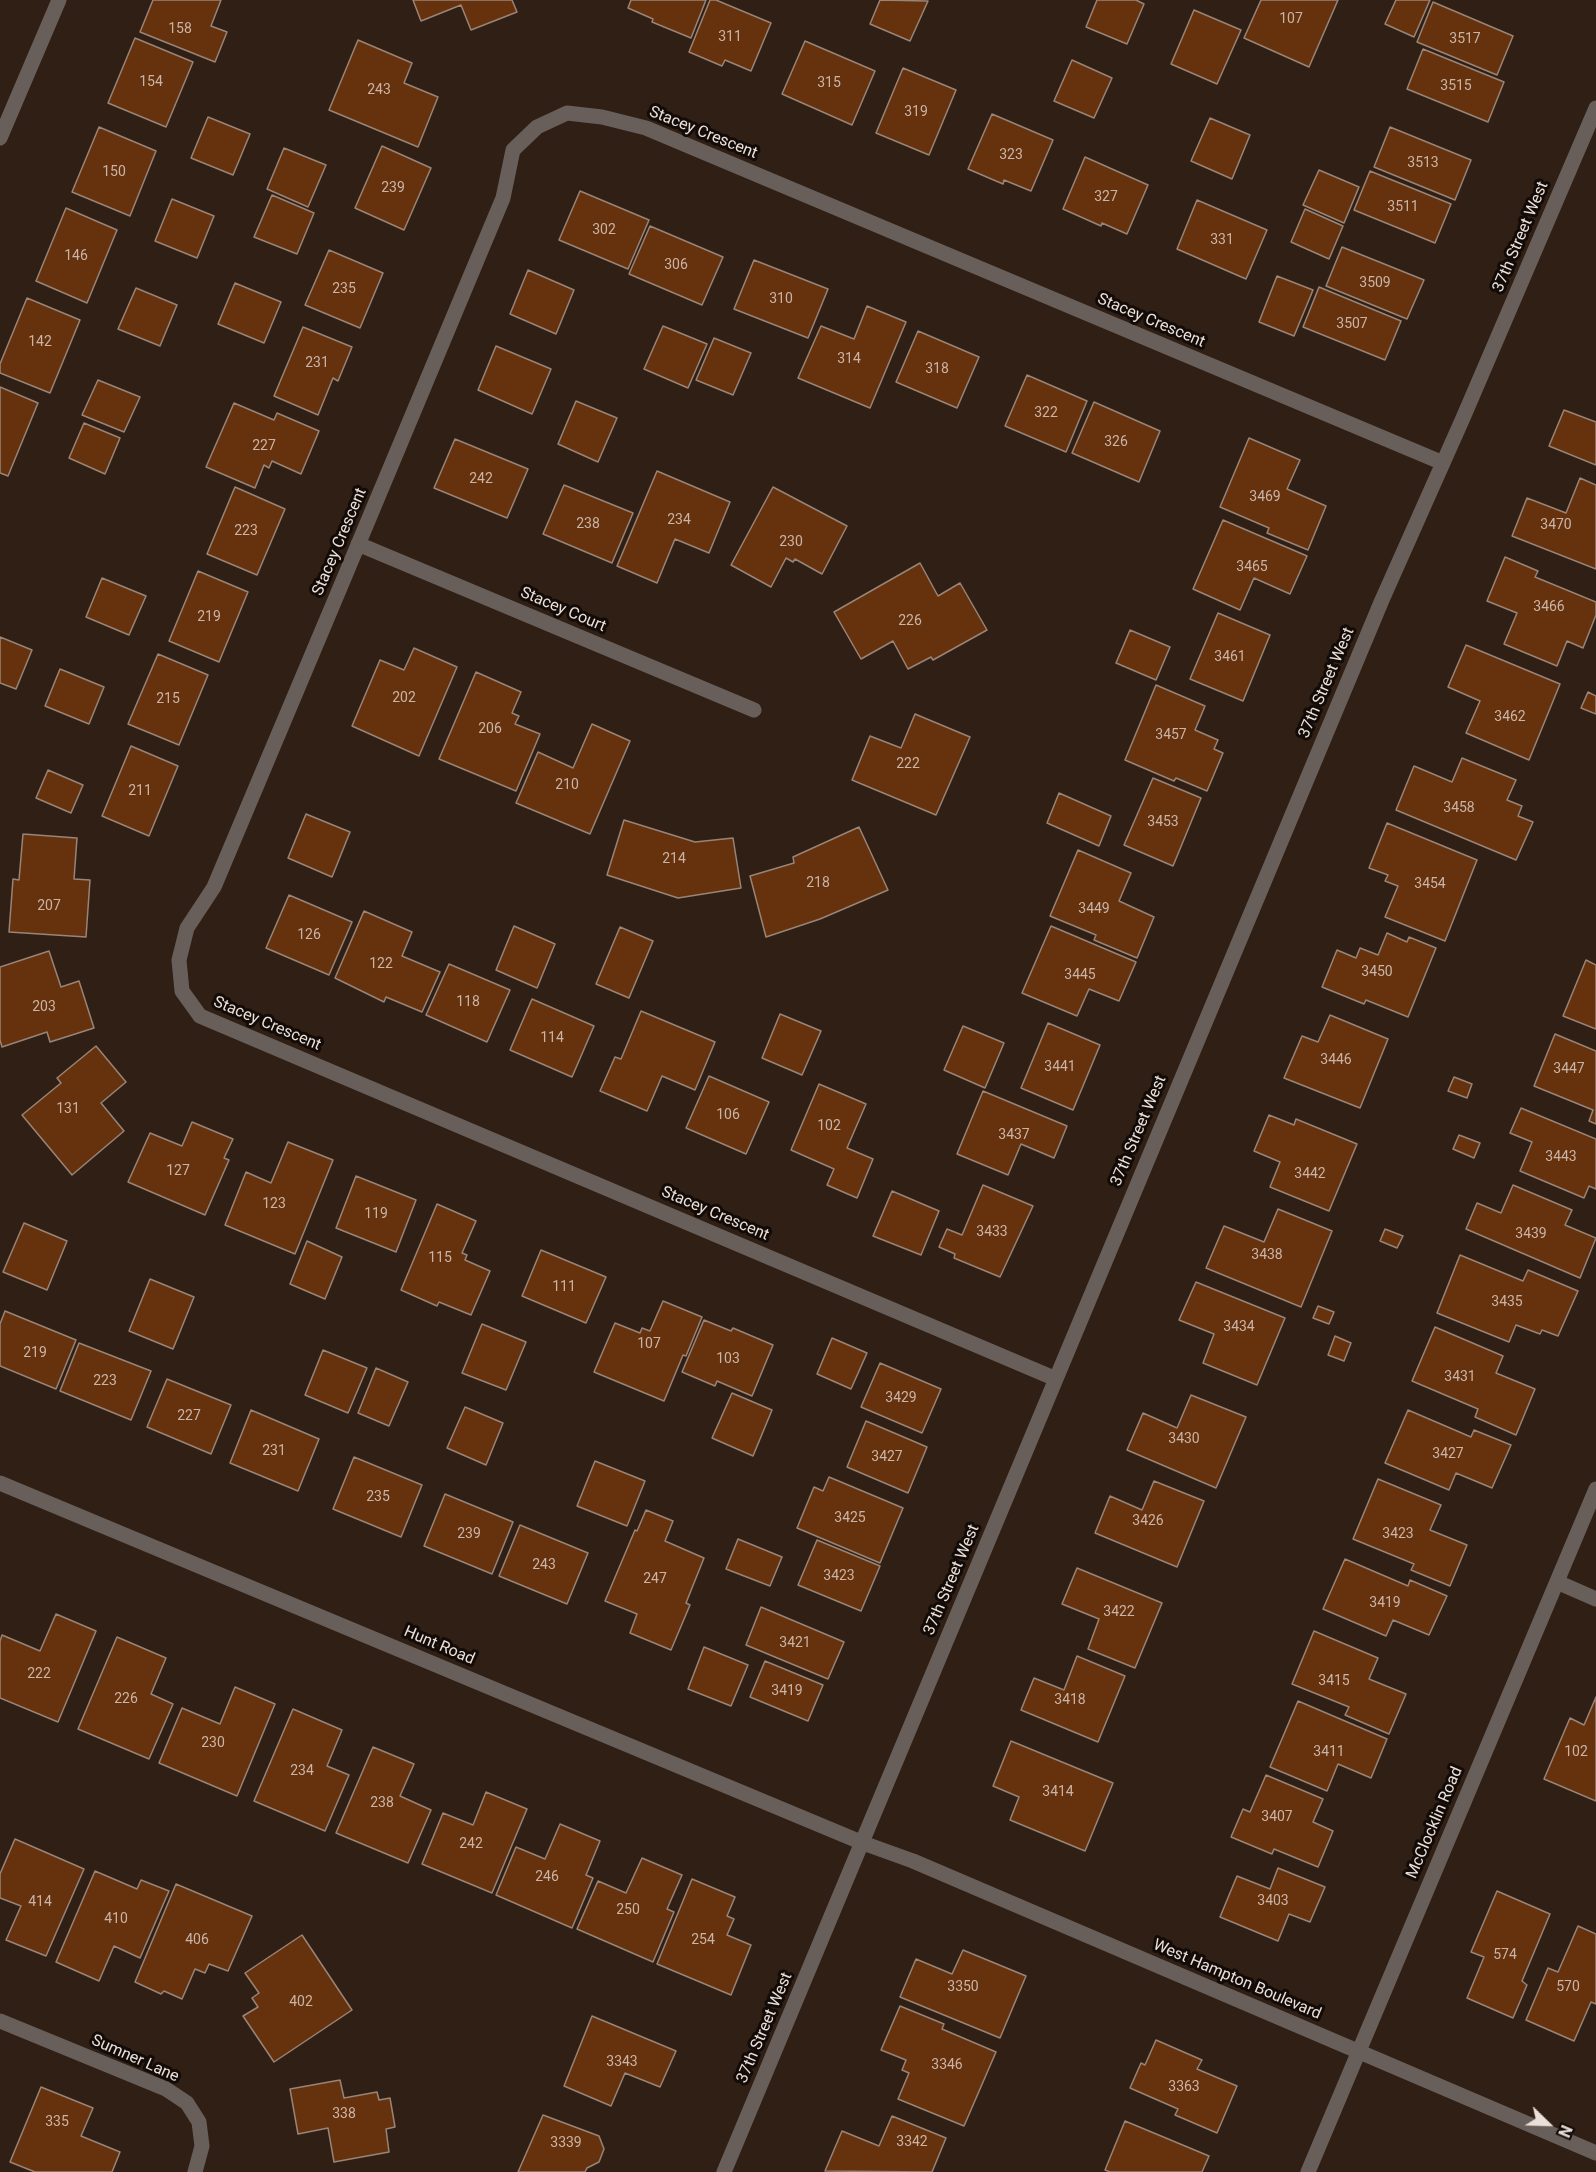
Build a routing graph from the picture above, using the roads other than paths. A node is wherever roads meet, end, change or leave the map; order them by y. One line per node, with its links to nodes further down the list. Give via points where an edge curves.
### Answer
1 (59, 0): 3 (street)
2 (1596, 108): 4 (street, 37th Street West)
3 (0, 138)
4 (1443, 462): 5 (street, Stacey Crescent, via 646,128 567,113 537,127 513,150 503,198); 7 (street, 37th Street West)
5 (358, 544): 6 (street, Stacey Court); 7 (street, Stacey Crescent, via 214,887 187,928 179,960 182,991 200,1016)
6 (754, 710)
7 (1056, 1379): 12 (street, 37th Street West)
8 (0, 1483): 12 (street, Hunt Road)
9 (1596, 1489): 10 (street, McClocklin Road)
10 (1557, 1582): 11 (street); 14 (street, McClocklin Road)
11 (1596, 1599)
12 (863, 1843): 14 (street, West Hampton Boulevard); 17 (street, 37th Street West)
13 (0, 2021): 16 (street, Sumner Lane, via 166,2089 187,2103 199,2122 202,2146)
14 (1359, 2052): 15 (street, West Hampton Boulevard); 18 (street, McClocklin Road)
15 (1596, 2153)
16 (195, 2172)
17 (724, 2172)
18 (1308, 2172)

